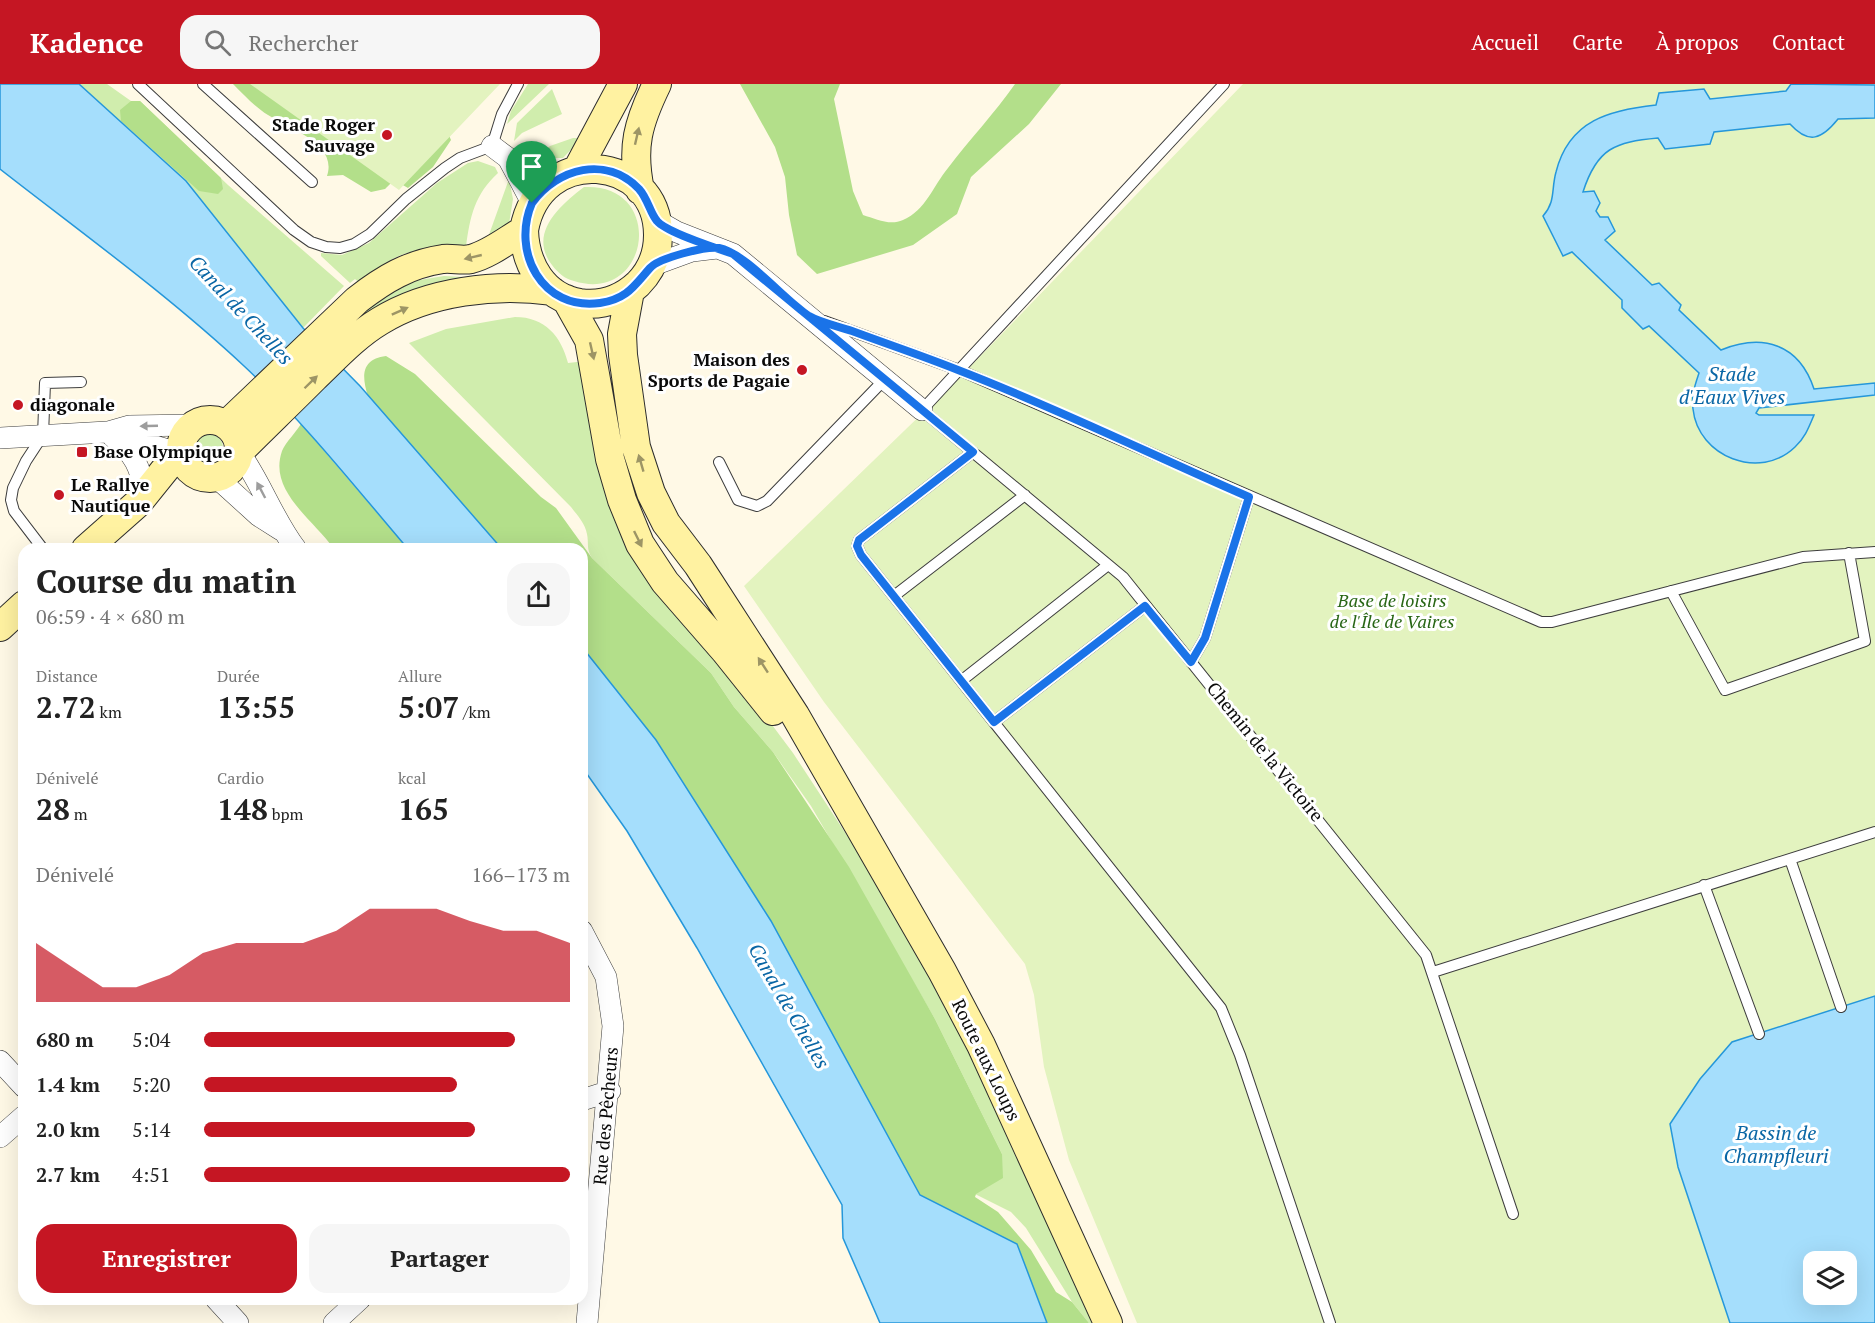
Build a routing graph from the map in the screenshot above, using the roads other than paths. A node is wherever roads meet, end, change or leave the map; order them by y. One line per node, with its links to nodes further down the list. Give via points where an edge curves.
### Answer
1 (138, 84): 7 (lane, via 294,230 326,247 340,248 370,234 406,199 460,158)
2 (203, 84): 9 (lane)
3 (519, 84): 7 (lane, via 502,114)
4 (623, 84): 8 (street)
5 (657, 84): 10 (street, one-way to 5, via 635,143)
6 (1224, 84): 20 (lane)
7 (500, 152): 8 (street); 11 (street)
8 (570, 173): 10 (street, via 591,169 618,174); 11 (street, via 548,184)
9 (312, 182)
10 (640, 190): 12 (street)
11 (532, 203): 13 (street)
12 (656, 220): 14 (street, Chemin de la Victoire); 15 (street, via 658,243)
13 (524, 230): 17 (street, via 530,265 540,280); 19 (street, one-way to 19, via 486,254 430,261 399,270 364,294)
14 (718, 248): 15 (street, via 692,251); 18 (street, Chemin de la Victoire, via 733,254)
15 (651, 266): 16 (street)
16 (630, 291): 17 (street, via 599,303); 53 (street, one-way to 16, via 795,715 698,565 666,523 651,493 636,447 623,355 622,334)
17 (559, 295): 19 (street, one-way to 17, via 438,298 512,286); 53 (street, one-way to 53, via 589,340 610,459 640,544 665,582 740,669)
18 (810, 316): 20 (lane); 21 (street, Chemin de la Victoire)
19 (342, 333): 24 (street)
20 (959, 370): 23 (lane); 37 (lane)
21 (885, 379): 23 (street, Chemin de la Victoire); 33 (lane, via 768,501 757,506 738,500)
22 (81, 382): 28 (lane, via 45,383)
23 (922, 410): 31 (lane, Chemin de la Victoire)
24 (261, 412): 25 (street); 30 (street)
25 (226, 424): 26 (street, via 210,420); 30 (street, via 236,436)
26 (193, 425): 27 (street, one-way to 27, via 129,426); 32 (street, via 183,438)
27 (107, 432): 28 (street); 32 (street); 35 (street, via 133,456)
28 (43, 435): 29 (street); 39 (lane, via 26,461 11,500 14,511)
29 (0, 438)
30 (239, 452): 34 (street, via 232,468); 38 (street, one-way to 30)
31 (973, 452): 36 (lane, Chemin de la Victoire); 46 (lane, via 859,540 861,555)
32 (182, 454): 34 (street, via 188,468); 35 (street)
33 (719, 462)
34 (209, 477): 35 (street); 38 (street)
35 (146, 495): 40 (street)
36 (1025, 495): 44 (lane, Chemin de la Victoire); 46 (lane)
37 (1249, 497): 45 (lane, via 1541,622); 50 (lane, via 1205,638)
38 (282, 530): 41 (street)
39 (38, 543)
40 (93, 543)
41 (292, 543)
42 (1875, 552): 43 (lane)
43 (1849, 554): 45 (lane, via 1803,557); 45 (lane, via 1865,641 1725,690)
44 (1108, 565): 47 (lane, Chemin de la Victoire, via 1123,577); 51 (lane)
45 (1671, 591)
46 (894, 596): 51 (lane)
47 (1145, 606): 50 (lane, Chemin de la Victoire); 52 (lane)
48 (18, 610): 49 (street)
49 (0, 627)
50 (1191, 662): 58 (lane, Chemin de la Victoire, via 1373,886 1426,955)
51 (961, 681): 52 (lane)
52 (994, 722): 74 (lane, via 1221,1008)
53 (846, 806): 73 (street, Route aux Loups, via 981,1045)
54 (1875, 832): 55 (lane)
55 (1790, 858): 56 (lane); 59 (lane)
56 (1704, 885): 58 (lane); 60 (lane)
57 (588, 947): 63 (street, Rue des Pêcheurs, via 606,977 611,1000)
58 (1433, 972): 67 (lane, Chemin de la Victoire)
59 (1841, 1007)
60 (1759, 1034)
61 (0, 1061): 62 (street)
62 (18, 1080)
63 (609, 1091): 64 (street); 72 (street, Rue des Pêcheurs)
64 (588, 1098)
65 (18, 1121): 66 (street)
66 (0, 1137)
67 (1512, 1214)
68 (222, 1305): 70 (street)
69 (354, 1305): 71 (street)
70 (238, 1323)
71 (334, 1323)
72 (587, 1323)
73 (1108, 1323)
74 (1330, 1323)

